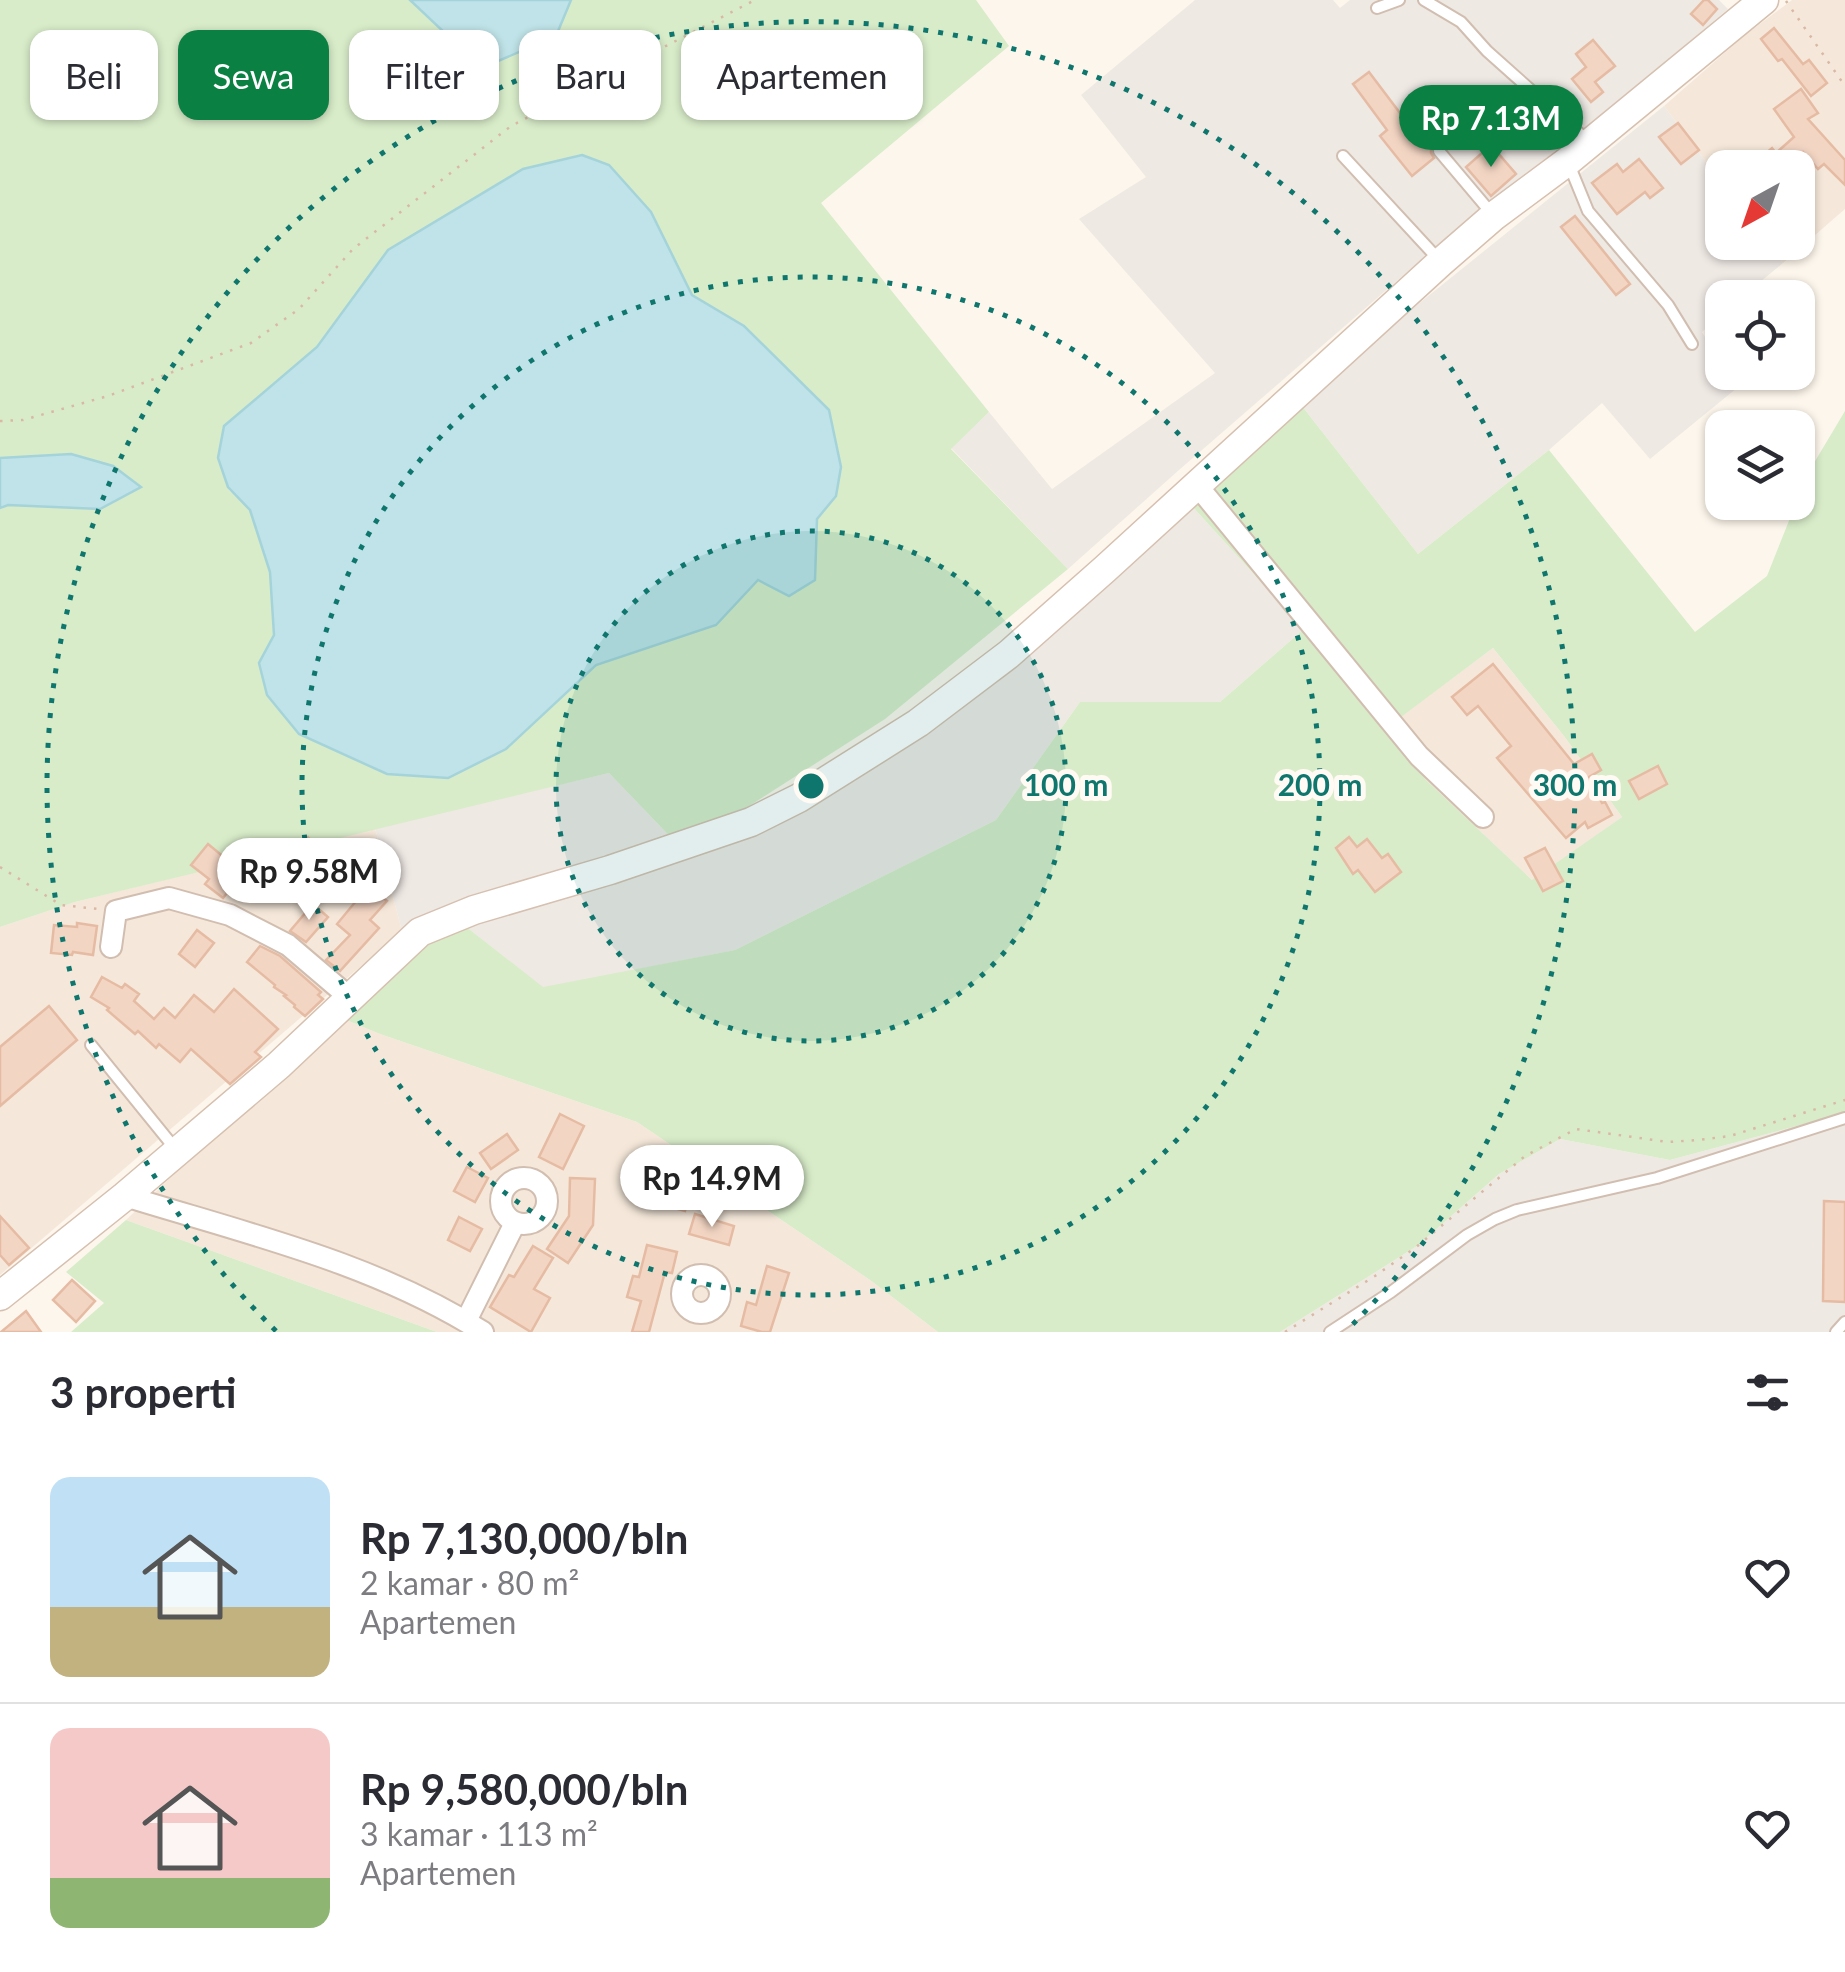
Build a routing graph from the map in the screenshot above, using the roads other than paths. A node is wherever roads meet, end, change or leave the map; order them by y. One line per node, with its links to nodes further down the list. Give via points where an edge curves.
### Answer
1 (1399, 0): 4 (lane)
2 (1424, 0): 5 (lane, via 1461,22)
3 (1764, 0): 5 (main road)
4 (1377, 8)
5 (1590, 142): 8 (main road)
6 (1440, 151): 9 (lane)
7 (1343, 156): 10 (lane)
8 (1568, 161): 9 (main road); 11 (lane, via 1588,211 1668,305)
9 (1494, 216): 10 (main road)
10 (1440, 262): 12 (main road)
11 (1692, 344)
12 (1196, 484): 13 (street, via 1420,756); 15 (main road, via 1008,654 918,724 799,798 751,822 420,932)
13 (1484, 818)
14 (110, 947): 15 (street, via 116,911 169,898 230,915 288,945)
15 (349, 997): 18 (main road)
16 (90, 1045): 18 (lane)
17 (1845, 1118): 24 (lane, via 1657,1178 1506,1214)
18 (178, 1151): 19 (main road)
19 (126, 1196): 21 (main road); 23 (street, via 384,1278)
20 (515, 1223): 23 (street)
21 (0, 1296)
22 (1845, 1322): 25 (lane)
23 (474, 1327)
24 (1330, 1332)
25 (1836, 1332)

